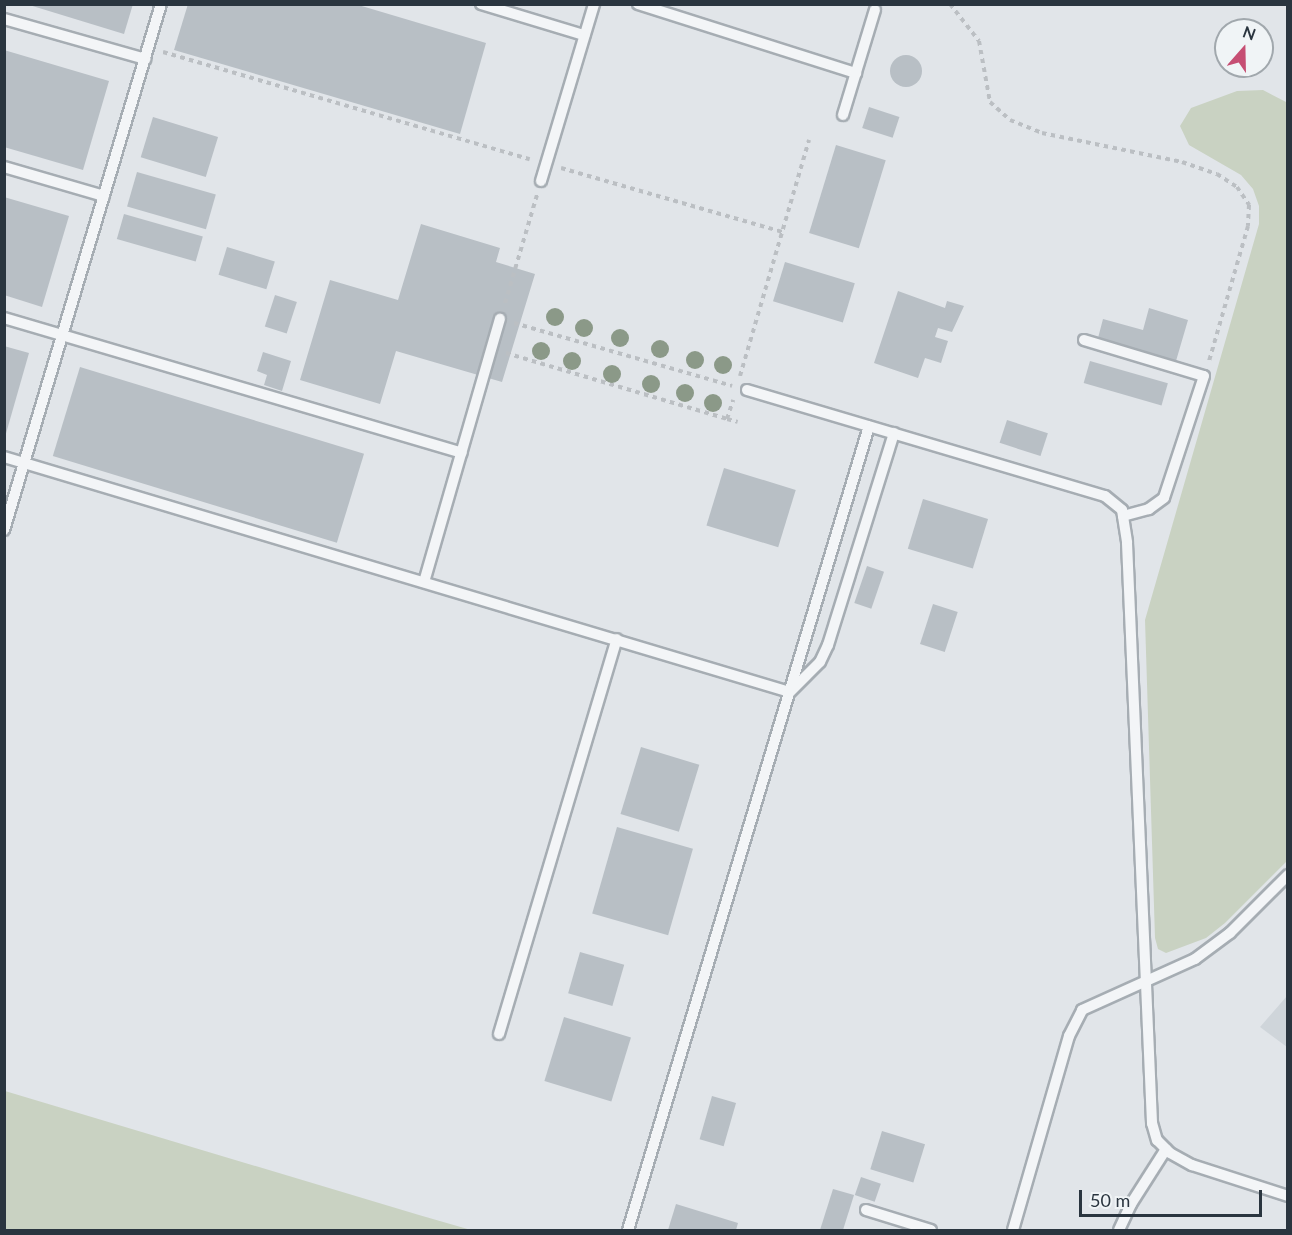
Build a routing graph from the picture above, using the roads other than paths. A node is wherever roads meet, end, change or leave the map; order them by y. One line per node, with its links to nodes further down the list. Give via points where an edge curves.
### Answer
1 (161, 4): 8 (lane)
2 (481, 4): 7 (lane)
3 (594, 4): 7 (lane)
4 (638, 4): 9 (lane)
5 (875, 10): 9 (lane)
6 (4, 19): 8 (lane)
7 (584, 35): 12 (lane)
8 (145, 59): 13 (lane)
9 (856, 73): 10 (lane)
10 (843, 115)
11 (4, 167): 13 (lane)
12 (541, 181)
13 (104, 196): 16 (lane)
14 (4, 318): 16 (lane)
15 (500, 319): 21 (lane)
16 (63, 335): 21 (lane); 23 (lane)
17 (1084, 340): 24 (lane, via 1204,376 1164,498 1149,509)
18 (742, 389): 19 (lane)
19 (869, 426): 20 (lane); 28 (lane)
20 (894, 433): 24 (lane, via 1105,496); 28 (lane, via 828,645 820,662)
21 (462, 453): 26 (lane)
22 (4, 457): 23 (lane)
23 (25, 463): 25 (lane); 26 (lane)
24 (1123, 516): 30 (lane)
25 (4, 530)
26 (424, 582): 27 (lane)
27 (617, 639): 28 (lane); 31 (lane)
28 (790, 692): 35 (lane)
29 (1287, 875): 30 (lane, via 1230,933 1194,959)
30 (1146, 982): 32 (lane, via 1152,1123 1157,1140); 37 (lane, via 1094,1003 1074,1021)
31 (499, 1034)
32 (1166, 1149): 33 (lane, via 1192,1165); 38 (lane)
33 (1287, 1196)
34 (866, 1210): 36 (lane)
35 (628, 1230)
36 (931, 1230)
37 (1013, 1230)
38 (1119, 1230)

